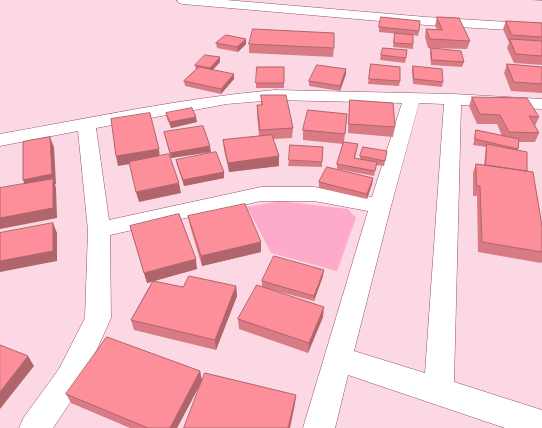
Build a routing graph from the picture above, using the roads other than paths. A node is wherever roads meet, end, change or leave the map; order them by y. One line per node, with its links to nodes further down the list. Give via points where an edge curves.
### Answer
1 (183, 0): 2 (street, via 426,21)
2 (542, 28)
3 (453, 99): 4 (street); 5 (street); 11 (street)
4 (412, 100): 6 (street, via 275,95 227,99); 8 (street)
5 (542, 104)
6 (86, 122): 7 (street); 9 (street)
7 (0, 140)
8 (380, 206): 9 (street, via 314,194 261,194); 10 (street)
9 (99, 230): 13 (street, via 98,318 69,379)
10 (338, 359): 11 (street); 14 (street)
11 (439, 392): 12 (street)
12 (542, 426)
13 (35, 428)
14 (319, 428)

